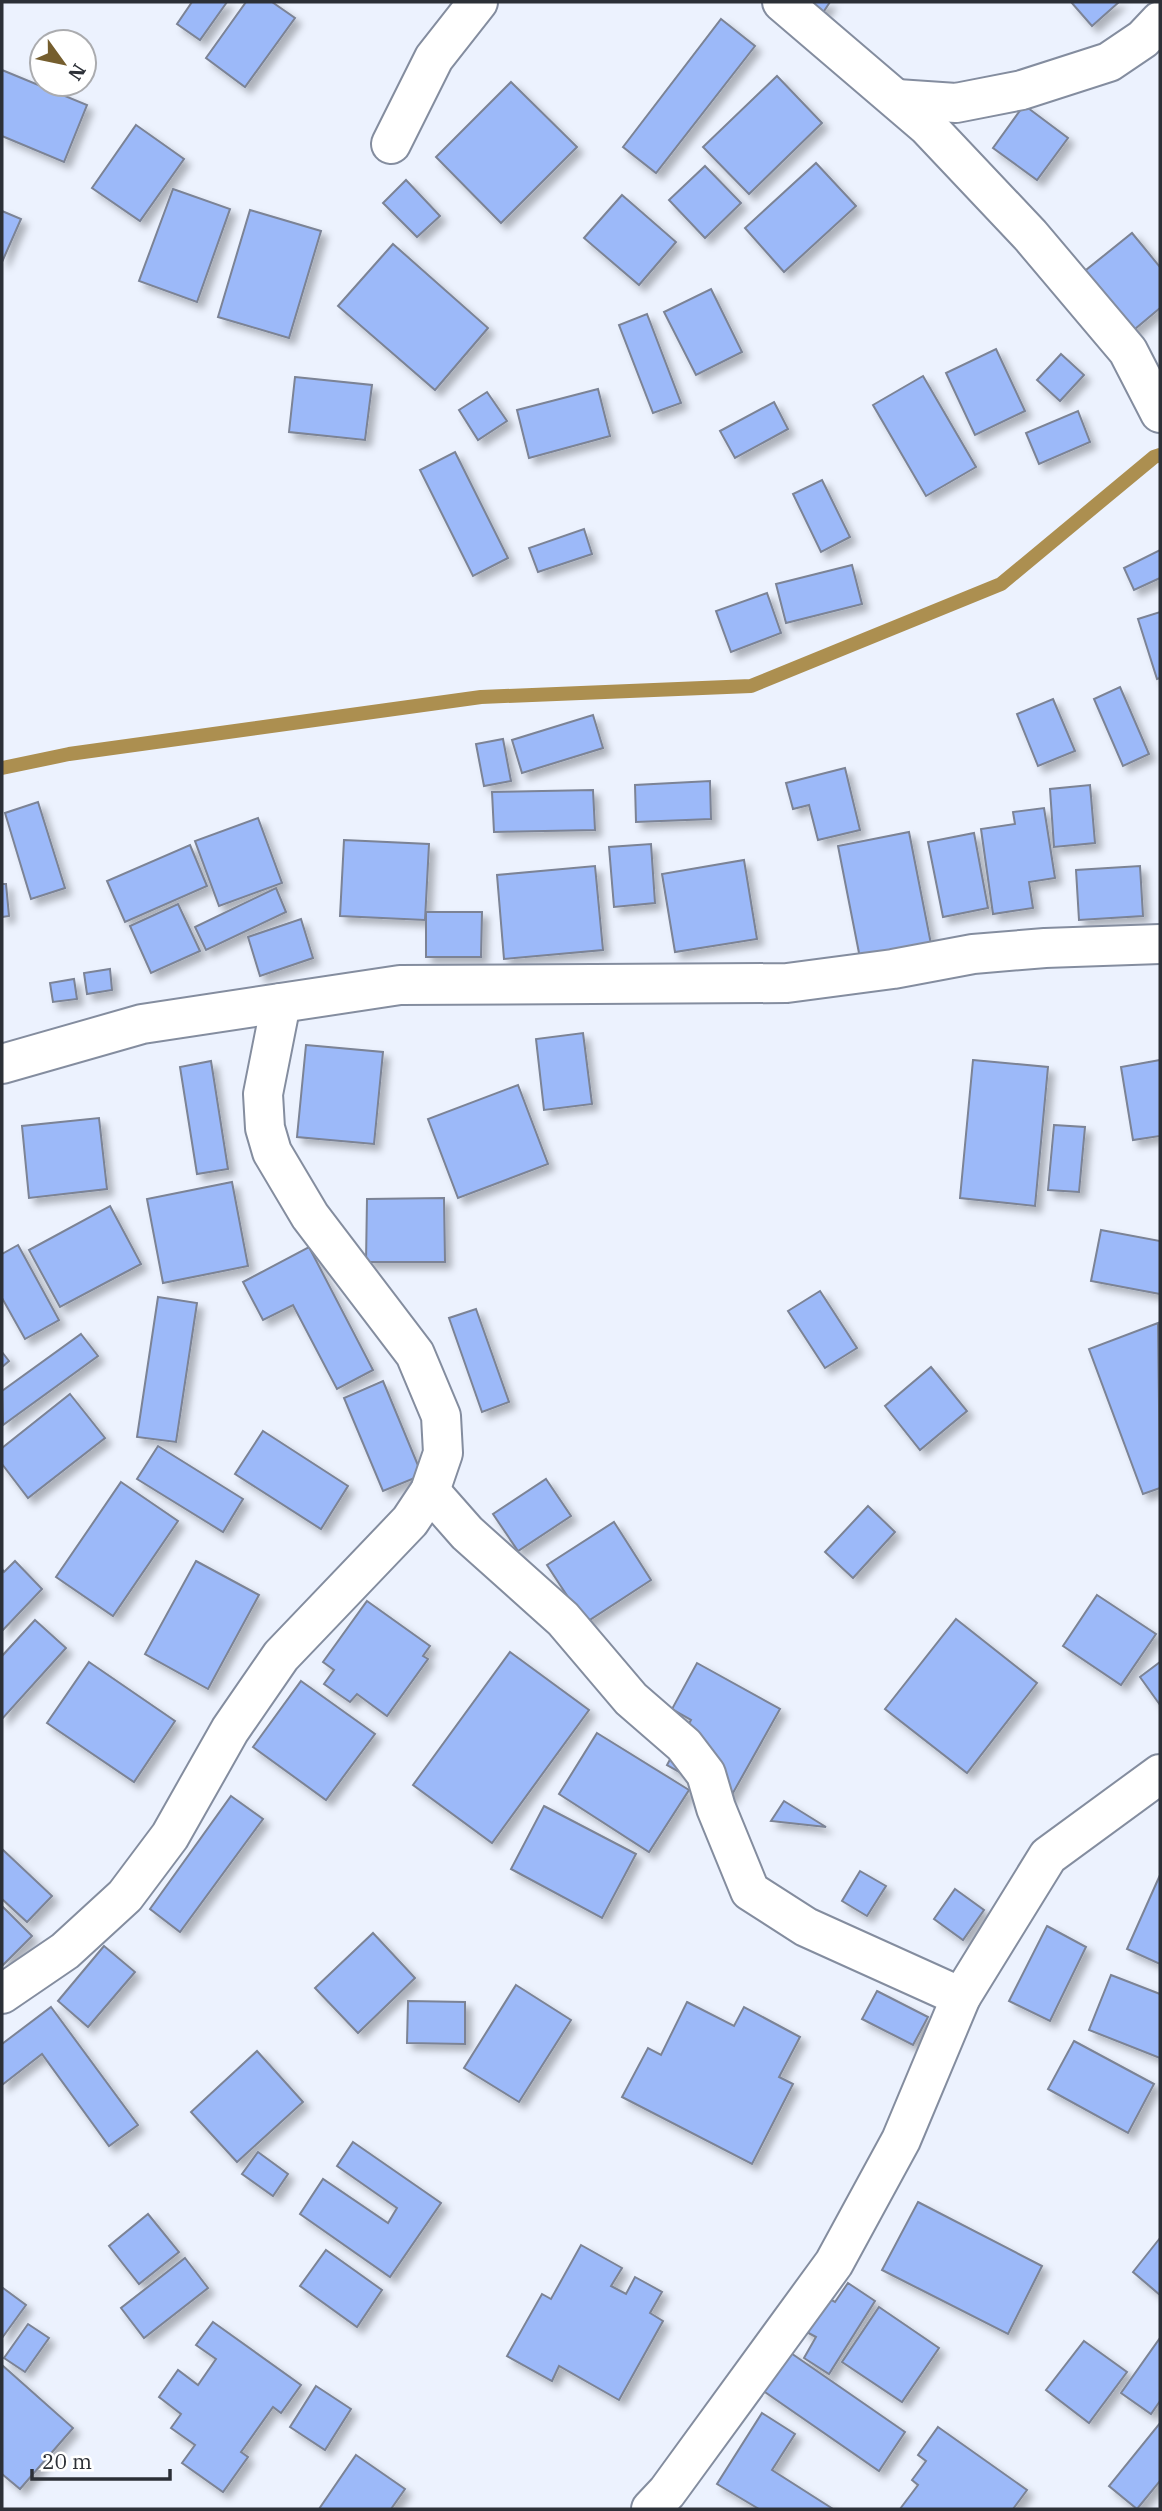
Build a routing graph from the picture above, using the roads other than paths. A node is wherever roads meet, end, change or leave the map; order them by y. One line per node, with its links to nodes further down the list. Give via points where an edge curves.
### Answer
1 (478, 2): 5 (street, via 434,58)
2 (782, 2): 4 (street)
3 (1160, 22): 4 (street, via 1109,62 1022,89 956,103)
4 (897, 99): 6 (street, via 1030,235 1128,351)
5 (391, 144)
6 (1160, 413)
7 (1160, 944): 8 (street, via 973,954 787,983 400,985)
8 (281, 1003): 9 (street, via 142,1024); 10 (street, via 263,1094 272,1152 310,1216 415,1354 441,1416 443,1453)
9 (2, 1065)
10 (430, 1491): 12 (street, via 411,1521 281,1656 230,1730 170,1836 125,1896 65,1951); 13 (street, via 467,1533 563,1619 631,1699 684,1745 706,1774 750,1891 806,1927)
11 (1160, 1774): 13 (street, via 1048,1856)
12 (2, 1994)
13 (961, 1997): 14 (street, via 901,2140 834,2263)
14 (671, 2504)

